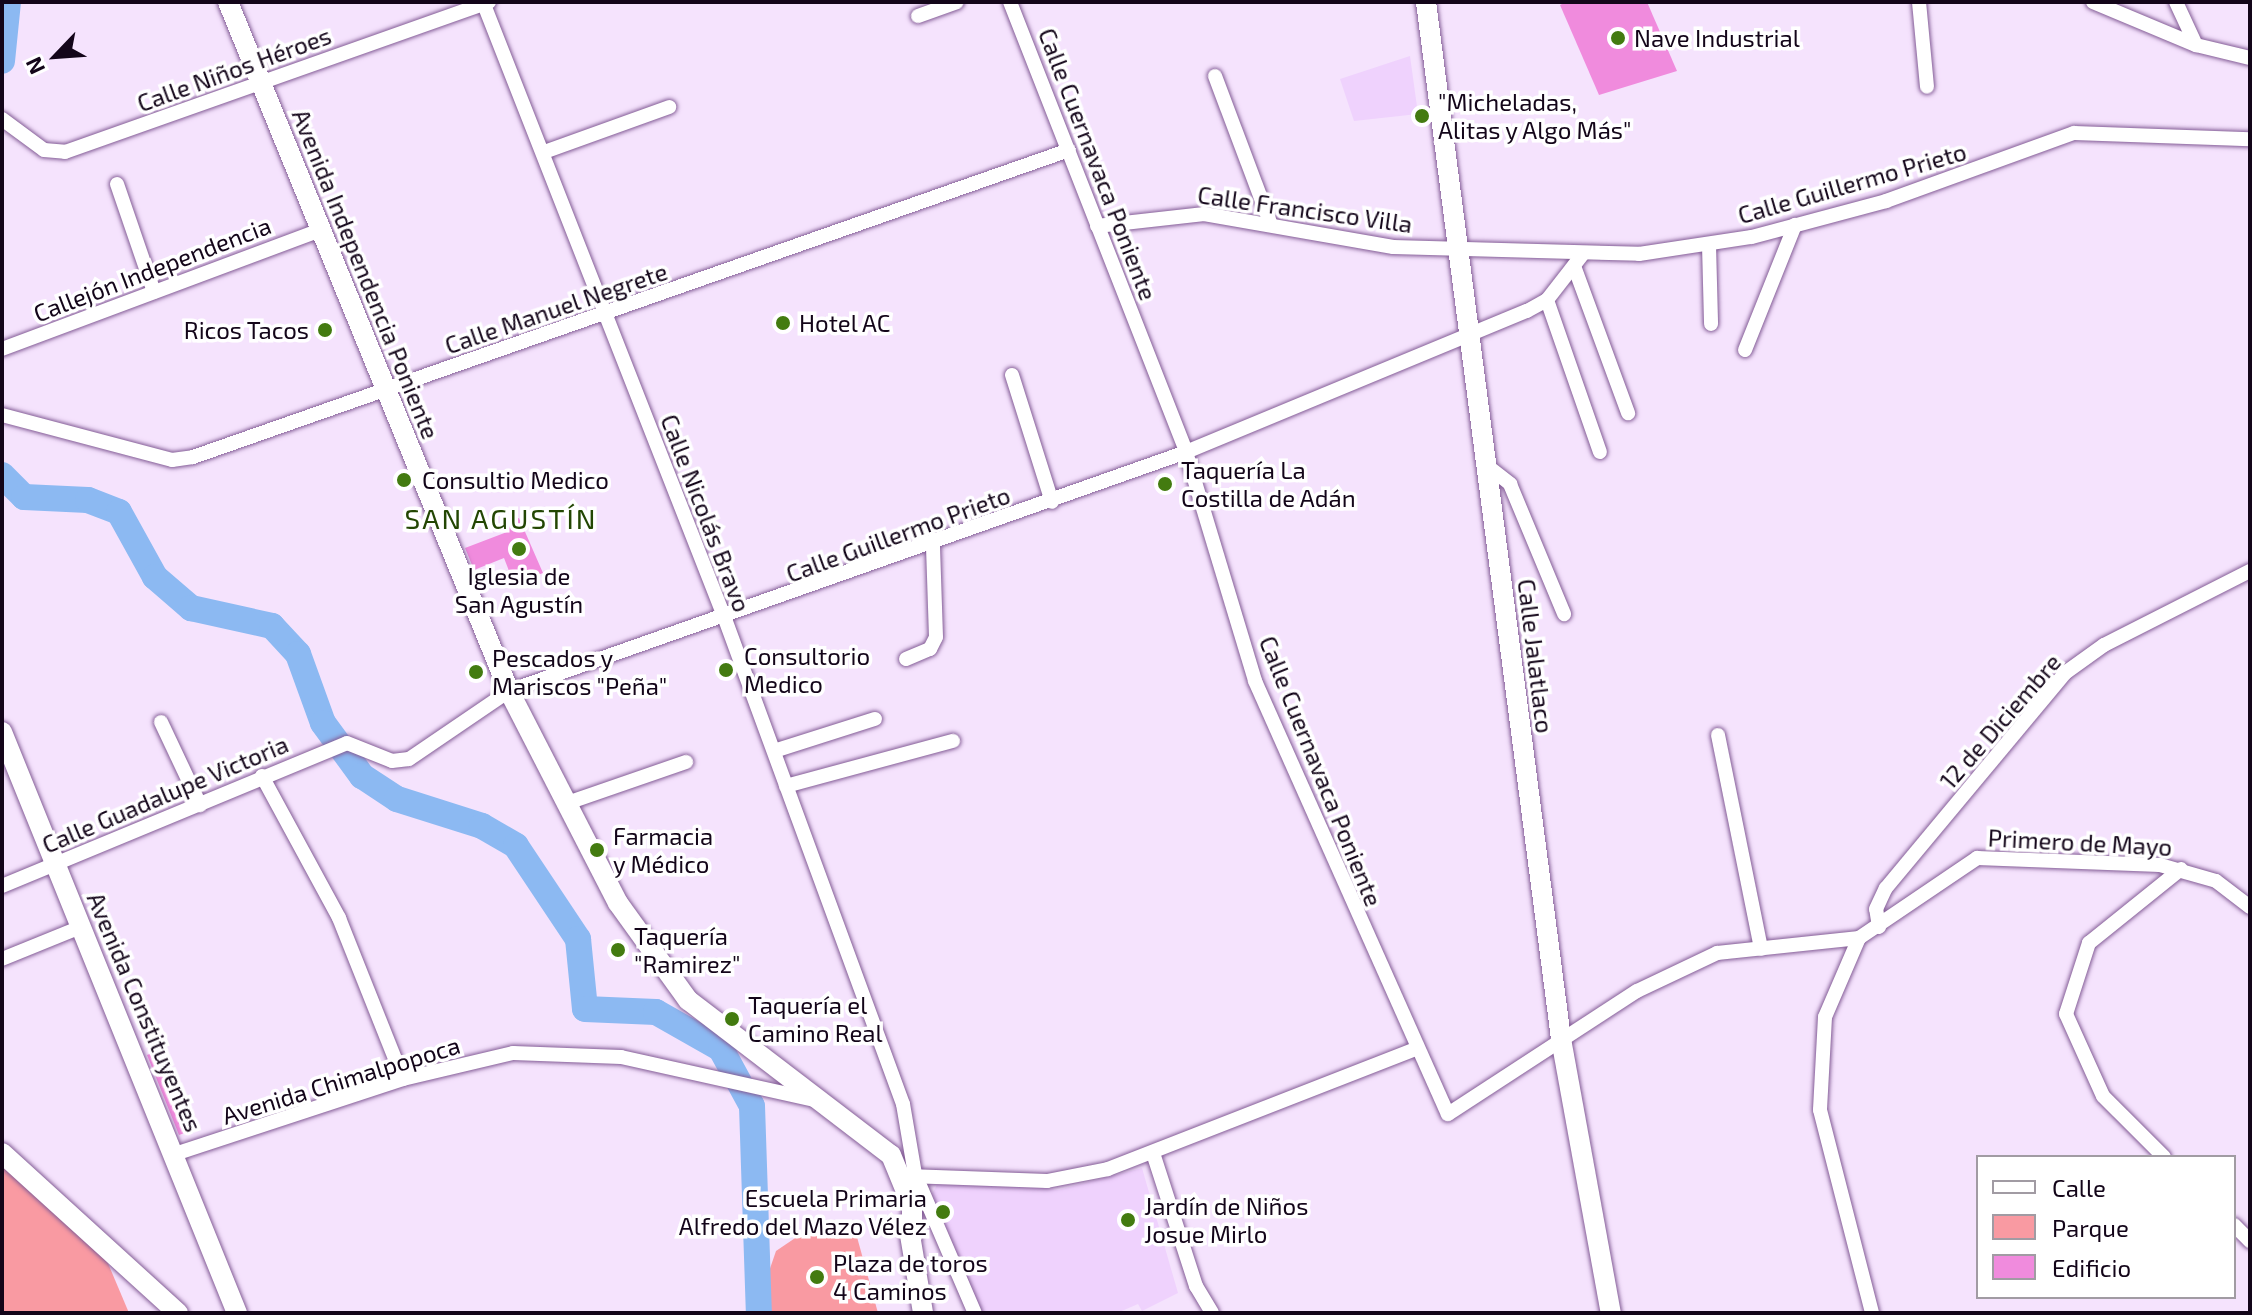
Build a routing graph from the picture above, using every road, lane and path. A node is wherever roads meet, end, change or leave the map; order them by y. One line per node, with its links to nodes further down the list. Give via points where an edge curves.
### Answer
1 (228, 2): 13 (main road, Avenida Independencia Poniente)
2 (957, 2): 9 (street)
3 (1010, 2): 18 (street, Calle Cuernavaca Poniente)
4 (1426, 2): 26 (main road, Calle Jalatlaco)
5 (1919, 2): 14 (street)
6 (2093, 2): 10 (street)
7 (2176, 2): 10 (street)
8 (485, 3): 13 (street, Calle Niños Héroes); 19 (street, Calle Nicolás Bravo)
9 (918, 16)
10 (2196, 45): 11 (street)
11 (2250, 58)
12 (1215, 76): 21 (street)
13 (262, 84): 16 (street, Calle Niños Héroes, via 58,153); 24 (main road, Avenida Independencia Poniente)
14 (1927, 87)
15 (669, 107): 19 (street)
16 (2, 119)
17 (2250, 139): 22 (street, Calle Guillermo Prieto, via 2074,133 1964,178)
18 (1069, 150): 23 (street, Calle Cuernavaca Poniente); 30 (street, Calle Manuel Negrete)
19 (547, 151): 30 (street, Calle Nicolás Bravo)
20 (117, 184): 28 (street)
21 (1270, 222): 23 (street, Calle Francisco Villa, via 1204,214); 26 (street, Calle Francisco Villa, via 1393,247)
22 (1795, 225): 25 (street, Calle Guillermo Prieto); 34 (street)
23 (1097, 226): 39 (street, Calle Cuernavaca Poniente)
24 (317, 231): 28 (street, Callejón Independencia); 36 (main road, Avenida Independencia Poniente)
25 (1709, 245): 27 (street, Calle Guillermo Prieto); 31 (street)
26 (1460, 249): 27 (street, Calle Guillermo Prieto); 32 (main road, Calle Jalatlaco)
27 (1578, 261): 29 (street); 37 (street)
28 (154, 292): 33 (street, Callejón Independencia)
29 (1547, 300): 32 (street, Calle Guillermo Prieto); 40 (street)
30 (605, 313): 36 (street, Calle Manuel Negrete); 46 (street, Calle Nicolás Bravo)
31 (1711, 324)
32 (1471, 336): 39 (street, Calle Guillermo Prieto); 41 (main road, Calle Jalatlaco)
33 (2, 349)
34 (1745, 350)
35 (1012, 375): 42 (street)
36 (385, 391): 38 (street, Calle Manuel Negrete, via 183,459); 48 (main road, Avenida Independencia Poniente)
37 (1628, 413)
38 (4, 415)
39 (1186, 452): 42 (street, Calle Guillermo Prieto); 71 (street, Calle Cuernavaca Poniente, via 1255,681)
40 (1600, 452)
41 (1486, 465): 45 (street, via 1510,484); 70 (main road, Calle Jalatlaco)
42 (1052, 502): 43 (street, Calle Guillermo Prieto)
43 (933, 546): 46 (street, Calle Guillermo Prieto); 47 (street, via 936,637 930,649)
44 (2250, 571): 66 (street, 12 de Diciembre, via 2104,645 2065,673 1886,888 1876,909)
45 (1564, 614)
46 (725, 619): 48 (street, Calle Guillermo Prieto); 55 (street, Calle Nicolás Bravo)
47 (906, 659)
48 (509, 691): 54 (street, Calle Guillermo Prieto, via 401,762); 59 (main road, Avenida Independencia Poniente)
49 (875, 719): 55 (street)
50 (161, 722): 60 (street)
51 (2, 732): 61 (main road, Avenida Constituyentes)
52 (1718, 735): 68 (street)
53 (953, 741): 58 (street)
54 (347, 743): 57 (street, Calle Guadalupe Victoria)
55 (774, 751): 58 (street, Calle Nicolás Bravo)
56 (686, 762): 59 (street)
57 (262, 776): 60 (street, Calle Guadalupe Victoria); 72 (street, via 339,918)
58 (786, 786): 79 (street, Calle Nicolás Bravo, via 903,1104)
59 (567, 803): 73 (main road, Avenida Independencia Poniente, via 662,974)
60 (200, 805): 61 (street, Calle Guadalupe Victoria)
61 (56, 866): 63 (street, Calle Guadalupe Victoria); 65 (main road, Avenida Constituyentes)
62 (2181, 869): 64 (street, Primero de Mayo, via 2216,881); 66 (street, Primero de Mayo, via 1977,858); 78 (street, via 2089,943 2066,1014 2103,1096)
63 (2, 886)
64 (2250, 907)
65 (81, 927): 69 (street); 77 (main road, Avenida Constituyentes)
66 (1879, 927): 67 (street, Primero de Mayo)
67 (1859, 938): 68 (street, Primero de Mayo); 87 (street, via 1825,1017 1820,1110)
68 (1761, 949): 70 (street, Primero de Mayo, via 1717,953)
69 (2, 959)
70 (1561, 1039): 71 (street, Calle Cuernavaca Poniente, via 1451,1115); 86 (main road, Calle Jalatlaco)
71 (1415, 1049): 76 (street)
72 (403, 1079): 73 (street, Avenida Chimalpopoca, via 513,1053 557,1052); 77 (street, Avenida Chimalpopoca)
73 (820, 1101): 74 (main road, Avenida Independencia Poniente)
74 (867, 1137): 79 (main road, Avenida Independencia Poniente); 80 (main road, Avenida Independencia Poniente)
75 (2, 1153): 81 (main road)
76 (1153, 1153): 79 (street, via 1047,1181); 85 (street, via 1196,1286)
77 (175, 1154): 82 (main road, Avenida Constituyentes)
78 (2162, 1155)
79 (909, 1176): 80 (main road, Avenida Independencia Poniente); 84 (street, Calle Nicolás Bravo)
80 (912, 1236): 83 (main road, Avenida Independencia Poniente)
81 (178, 1313)
82 (237, 1313)
83 (923, 1313)
84 (975, 1313)
85 (1212, 1313)
86 (1611, 1313)
87 (1872, 1313)

